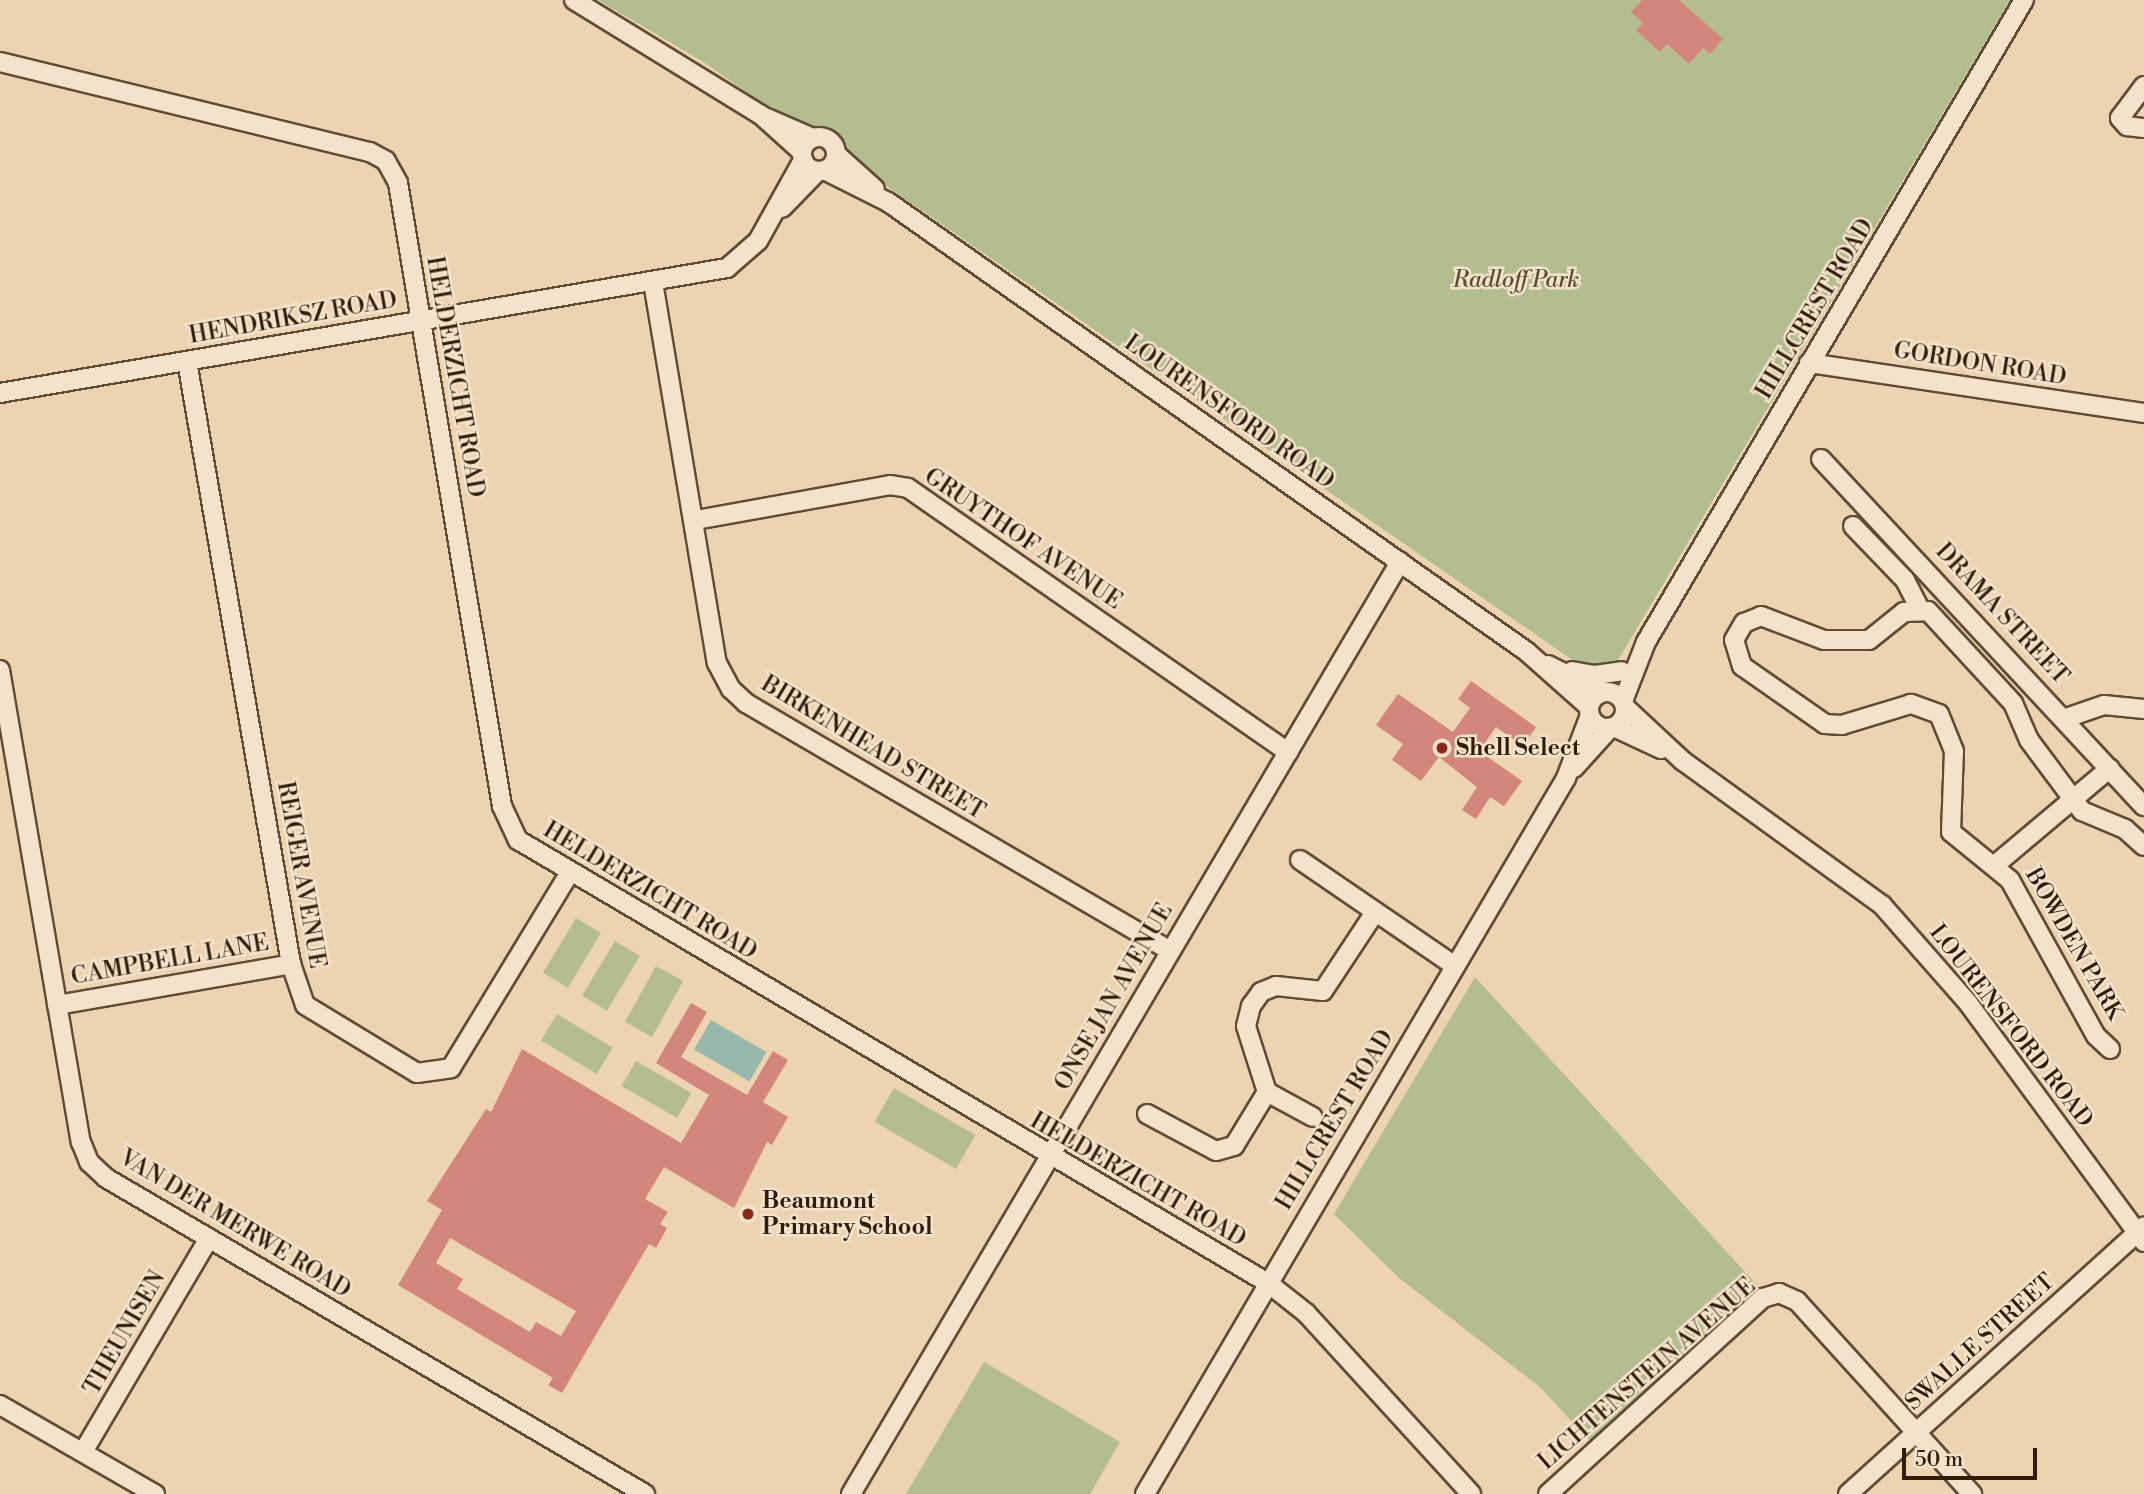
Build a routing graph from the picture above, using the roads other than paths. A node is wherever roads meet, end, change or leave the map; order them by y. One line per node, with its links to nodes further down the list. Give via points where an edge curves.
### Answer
1 (574, 0): 6 (street, via 761,115)
2 (2024, 0): 14 (street, HILLCREST ROAD)
3 (0, 62): 12 (street, HELDERZICHT ROAD, via 379,156 398,183)
4 (2144, 86): 5 (street, via 2120,118 2127,126)
5 (2144, 128)
6 (806, 150): 7 (street, LOURENSFORD ROAD, via 828,140); 8 (street, LOURENSFORD ROAD); 10 (street, HENDRIKSZ ROAD)
7 (835, 154): 8 (street, HENDRIKSZ ROAD); 9 (street, LOURENSFORD ROAD)
8 (821, 171): 9 (street, LOURENSFORD ROAD); 10 (street, HENDRIKSZ ROAD)
9 (888, 202): 20 (street, LOURENSFORD ROAD)
10 (777, 213): 11 (street, HENDRIKSZ ROAD, via 749,253 727,268)
11 (653, 282): 12 (street, HENDRIKSZ ROAD); 18 (street, BIRKENHEAD STREET)
12 (421, 321): 13 (street, HENDRIKSZ ROAD); 42 (street, HELDERZICHT ROAD, via 508,827 518,840)
13 (187, 361): 15 (street, HENDRIKSZ ROAD); 45 (street, REIGER AVENUE)
14 (1810, 363): 16 (street, GORDON ROAD); 22 (street, HILLCREST ROAD)
15 (0, 393)
16 (2144, 413)
17 (1821, 459): 29 (street, DRAMA STREET)
18 (696, 520): 33 (street, GRUYTHOF AVENUE, via 890,485 908,488); 44 (street, BIRKENHEAD STREET, via 717,663 746,703)
19 (1853, 526): 21 (street, via 1905,580)
20 (1399, 562): 23 (street, LOURENSFORD ROAD); 33 (street, ONSE JAN AVENUE)
21 (1920, 609): 37 (street, via 1934,615 2003,691 2029,740); 41 (street, BOWDEN PARK, via 1904,612 1881,635 1864,641 1824,640 1767,617 1755,618 1734,640 1734,653 1742,666 1825,724 1842,725 1911,704 1932,709 1954,744 1956,789 1949,827 1968,850)
22 (1646, 642): 25 (street, HILLCREST ROAD); 26 (street, HILLCREST ROAD)
23 (1550, 666): 25 (street, via 1595,675); 26 (street, LOURENSFORD ROAD); 28 (street, LOURENSFORD ROAD)
24 (0, 670): 47 (street, VAN DER MERWE ROAD)
25 (1622, 671): 26 (street, HILLCREST ROAD)
26 (1614, 698): 28 (street); 30 (street, HILLCREST ROAD); 34 (street, LOURENSFORD ROAD)
27 (2144, 709): 29 (street, via 2104,705)
28 (1589, 711): 30 (street, LOURENSFORD ROAD, via 1600,726); 36 (street, HILLCREST ROAD)
29 (2066, 718): 35 (street, DRAMA STREET)
30 (1612, 727): 31 (street, LOURENSFORD ROAD); 32 (street, HILLCREST ROAD)
31 (1647, 742): 32 (street); 34 (street, LOURENSFORD ROAD)
32 (1592, 748): 36 (street, HILLCREST ROAD)
33 (1287, 752): 44 (street, ONSE JAN AVENUE)
34 (1683, 761): 53 (street, LOURENSFORD ROAD, via 1882,905 1968,1003)
35 (2110, 768): 37 (street, BOWDEN PARK); 38 (street, DRAMA STREET)
36 (1569, 773): 46 (street, HILLCREST ROAD)
37 (2073, 798): 39 (street, via 2090,818 2125,829); 41 (street, BOWDEN PARK)
38 (2144, 806)
39 (2144, 846)
40 (1300, 860): 43 (street)
41 (1995, 865): 48 (street, BOWDEN PARK, via 2010,880 2096,1036)
42 (570, 872): 45 (street, REIGER AVENUE, via 467,1050 440,1073 416,1073 320,1017 297,991); 52 (street, HELDERZICHT ROAD)
43 (1375, 912): 46 (street); 49 (street, via 1323,991 1276,986 1261,992 1251,1006 1246,1026)
44 (1170, 951): 52 (street, ONSE JAN AVENUE)
45 (291, 964): 47 (street, CAMPBELL LANE)
46 (1455, 966): 55 (street, HILLCREST ROAD)
47 (57, 1005): 54 (street, VAN DER MERWE ROAD, via 89,1162 106,1178)
48 (2110, 1049)
49 (1267, 1092): 50 (street, via 1242,1136 1224,1150 1200,1145); 51 (street)
50 (1147, 1114)
51 (1313, 1117)
52 (1049, 1157): 55 (street, HELDERZICHT ROAD); 61 (street, ONSE JAN AVENUE)
53 (2142, 1234): 57 (street, SWALLE STREET)
54 (209, 1238): 58 (street, THEUNISEN); 60 (street, VAN DER MERWE ROAD)
55 (1268, 1283): 62 (street, HILLCREST ROAD); 63 (street, HELDERZICHT ROAD, via 1306,1313)
56 (0, 1405): 58 (street)
57 (1916, 1432): 64 (street, LICHTENSTEIN AVENUE, via 1797,1301 1779,1293 1763,1298); 65 (street, SWALLE STREET); 66 (street)
58 (83, 1452): 59 (street)
59 (155, 1494)
60 (645, 1494)
61 (851, 1494)
62 (1145, 1494)
63 (1471, 1494)
64 (1548, 1494)
65 (1848, 1494)
66 (1972, 1494)

